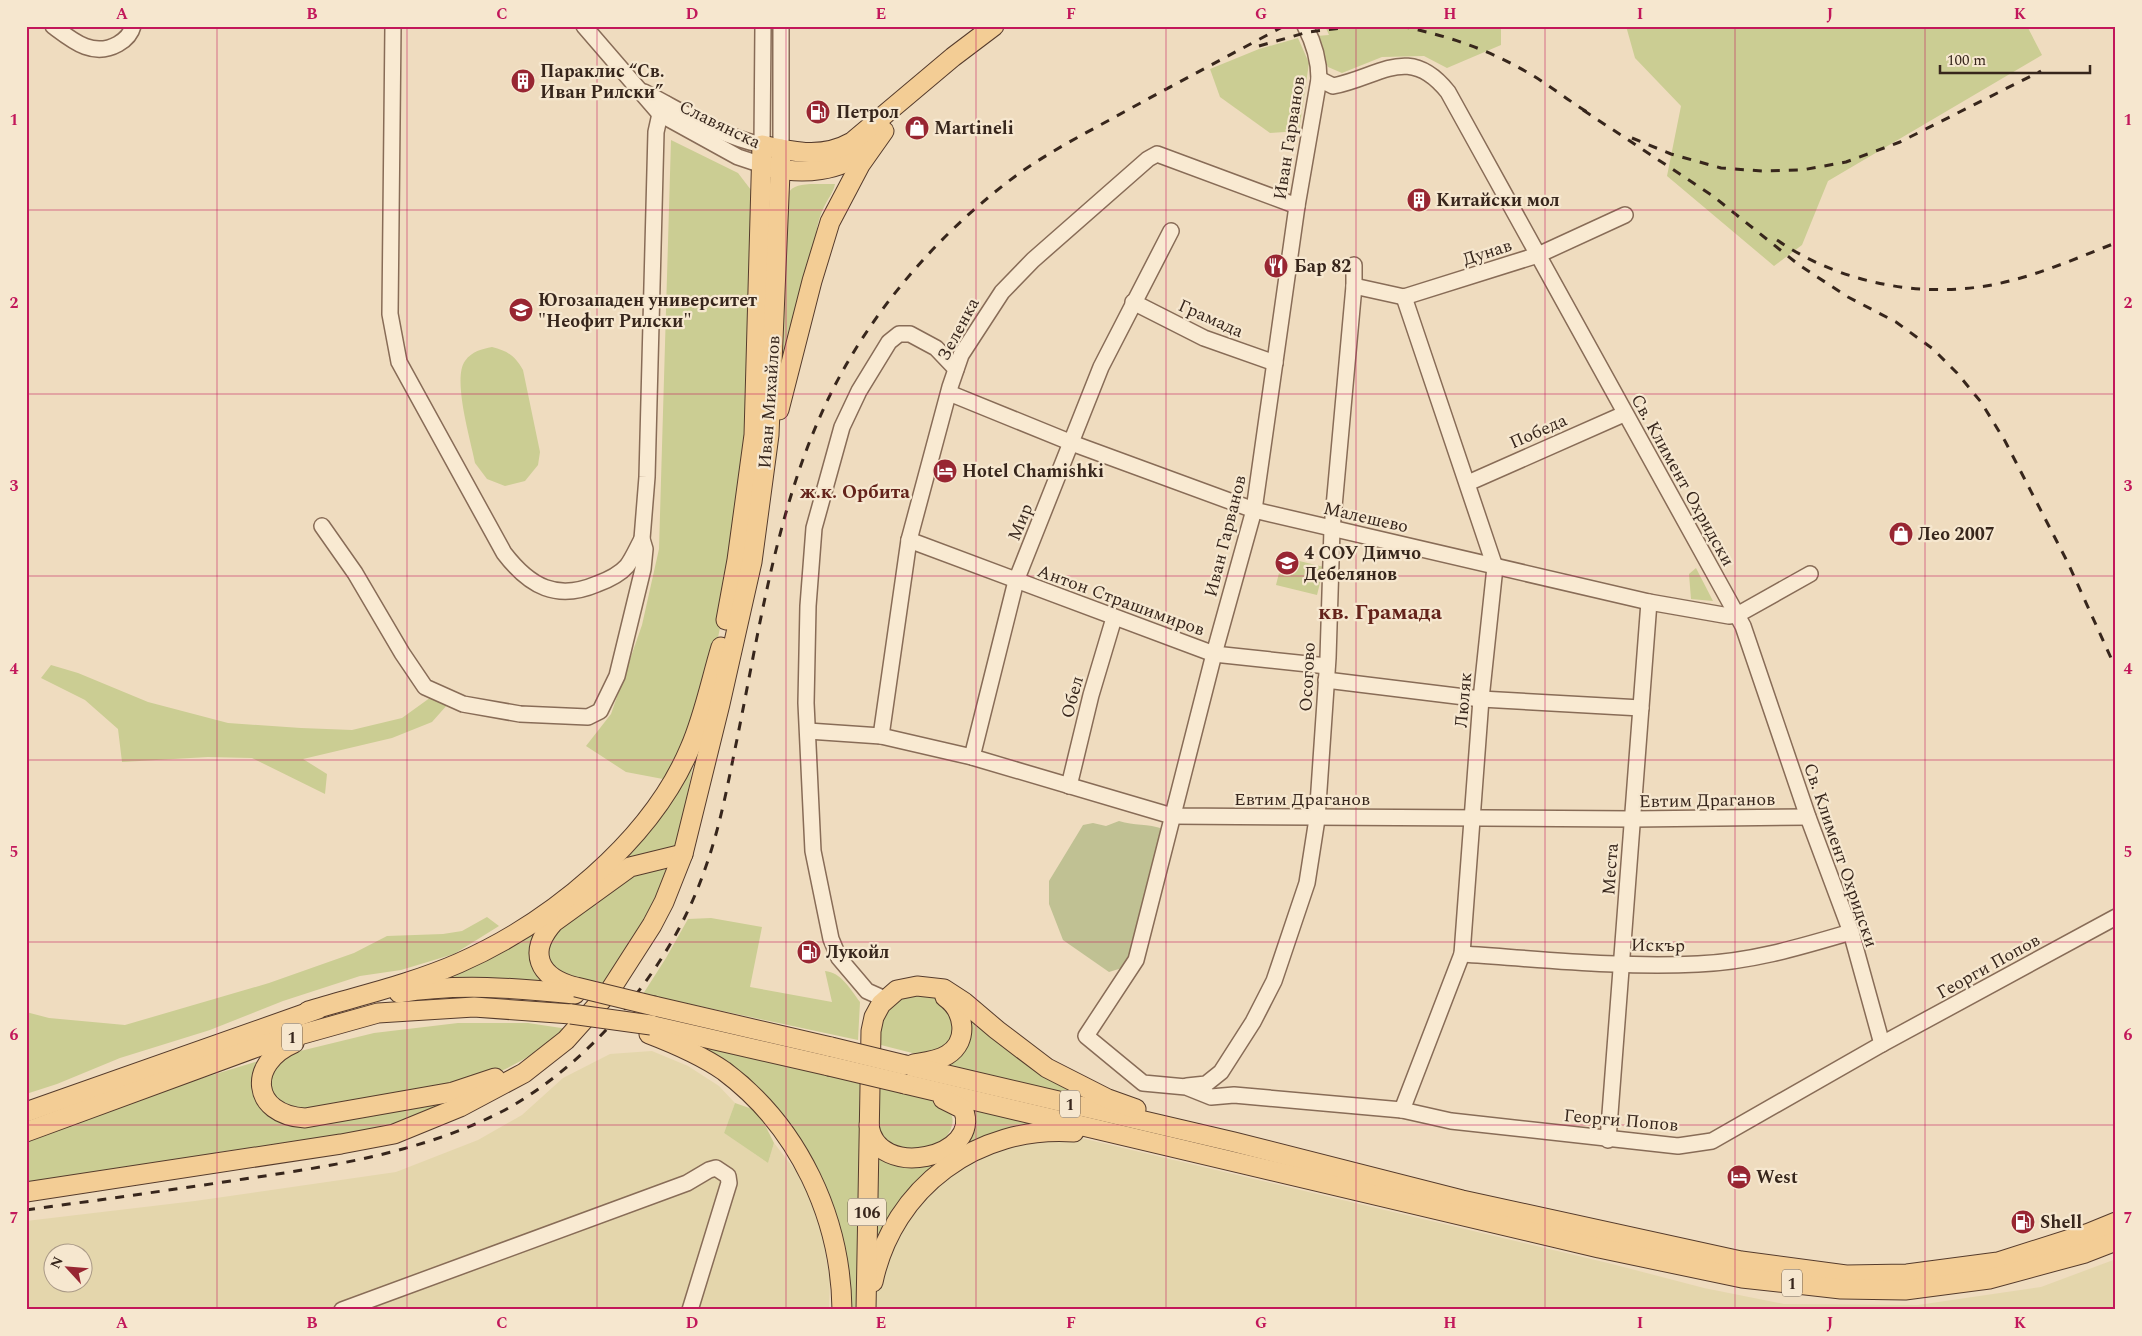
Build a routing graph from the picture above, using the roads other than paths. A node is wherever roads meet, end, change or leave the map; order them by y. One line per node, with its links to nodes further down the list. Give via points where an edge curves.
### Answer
1 (52, 26): 2 (street, via 75,42 97,50 123,41)
2 (133, 26)
3 (393, 26): 35 (street, via 390,314 399,362 504,554 534,583 559,592 581,591 619,574)
4 (584, 26): 11 (street, Славянска)
5 (763, 26): 13 (street, Иван Михайлов)
6 (781, 26): 14 (street, Иван Михайлов)
7 (994, 26): 9 (main road)
8 (1305, 26): 10 (street, Иван Гарванов, via 1316,52)
9 (953, 56): 12 (main road); 14 (main road, via 847,145 814,154)
10 (1319, 79): 17 (street, Иван Гарванов); 20 (street, Св. Климент Охридски, via 1333,86 1400,65 1430,74 1448,92)
11 (663, 109): 13 (street, Славянска); 15 (street, Славянска, via 738,156); 35 (street, via 656,132 647,477)
12 (884, 131): 16 (main road, via 848,163 830,168); 29 (main road, via 860,164 830,222 782,403)
13 (762, 146): 14 (main road); 15 (main road, Иван Михайлов)
14 (781, 150): 16 (main road, Иван Михайлов)
15 (762, 164): 16 (main road); 43 (main road, Иван Михайлов, via 754,435 737,560)
16 (780, 170): 29 (main road, Иван Михайлов)
17 (1297, 206): 25 (street, Иван Гарванов); 26 (street, Зеленка, via 1157,154 1148,158 1002,292 961,355)
18 (1625, 214): 20 (street, Дунав)
19 (1171, 231): 24 (street, Мир)
20 (1538, 255): 23 (street, Дунав); 28 (street, Св. Климент Охридски)
21 (1354, 265): 22 (street, Осогово)
22 (1354, 286): 23 (street, Дунав); 34 (street, Осогово)
23 (1404, 297): 31 (street, Люляк)
24 (1133, 302): 25 (street, Грамада, via 1204,338); 30 (street, Мир, via 1101,368)
25 (1276, 363): 32 (street, Иван Гарванов)
26 (956, 369): 27 (street, Зеленка); 48 (street, via 930,344 910,334 899,334 878,358 842,427 814,528 808,606)
27 (949, 393): 30 (street, Малешево); 36 (street, Зеленка)
28 (1624, 414): 31 (street, Победа); 41 (street, Св. Климент Охридски)
29 (769, 435): 51 (main road, Иван Михайлов, via 752,562)
30 (1072, 443): 32 (street, Малешево); 39 (street, Мир)
31 (1468, 484): 37 (street, Люляк)
32 (1254, 510): 34 (street, Малешево); 44 (street, Иван Гарванов)
33 (322, 526): 35 (street, via 425,687 472,706 520,714 588,717 600,711 617,676 642,569 645,549)
34 (1332, 529): 37 (street, Малешево); 45 (street, Осогово)
35 (642, 539)
36 (909, 540): 39 (street, Антон Страшимиров); 49 (street, Зеленка)
37 (1495, 566): 40 (street, Малешево); 46 (street, Люляк)
38 (1810, 574): 41 (street)
39 (1016, 581): 42 (street, Антон Страшимиров); 50 (street, Мир)
40 (1649, 602): 41 (street, Малешево); 47 (street, Места)
41 (1737, 615): 54 (street, Св. Климент Охридски)
42 (1114, 618): 44 (street, Антон Страшимиров); 52 (street, Обел)
43 (721, 646): 51 (main road, Иван Михайлов); 66 (main road, via 698,725 679,771 635,835 600,869 539,917 489,949 436,972)
44 (1214, 654): 45 (street, Антон Страшимиров); 53 (street, Иван Гарванов)
45 (1327, 673): 46 (street, Антон Страшимиров); 55 (street, Осогово)
46 (1481, 699): 47 (street, Антон Страшимиров); 56 (street, Люляк)
47 (1641, 708): 57 (street, Места)
48 (808, 731): 49 (street, Евтим Драганов); 65 (street, via 813,851 830,939 858,984)
49 (881, 736): 50 (street, Евтим Драганов)
50 (972, 757): 52 (street, Евтим Драганов)
51 (702, 772): 58 (main road, Иван Михайлов)
52 (1069, 786): 53 (street, Евтим Драганов)
53 (1172, 816): 55 (street, Евтим Драганов); 69 (street, Иван Гарванов, via 1136,960)
54 (1808, 817): 57 (street, Евтим Драганов); 60 (street, Св. Климент Охридски)
55 (1317, 818): 56 (street, Евтим Драганов); 73 (street, Осогово, via 1307,883 1274,980 1253,1022)
56 (1474, 818): 57 (street, Евтим Драганов); 61 (street, Люляк)
57 (1633, 819): 62 (street, Места)
58 (683, 854): 64 (main road, via 640,863 621,872 547,930 539,947 542,964 552,978); 70 (main road, Иван Михайлов, via 664,902 639,947 609,992)
59 (2116, 917): 71 (street, Георги Попов)
60 (1851, 932): 62 (street, Искър, via 1772,955 1698,964); 71 (street, Св. Климент Охридски)
61 (1462, 954): 62 (street, Искър); 77 (street, Люляк)
62 (1622, 963): 81 (street, Места)
63 (927, 986): 65 (main road, via 903,988); 72 (main road, via 958,1008 961,1036 949,1054 932,1061); 82 (main road, via 953,994 1027,1054 1066,1078)
64 (575, 991): 66 (main road, 1, via 495,987 413,990); 72 (main road, 1, bridge, via 654,1006)
65 (885, 999): 79 (main road, 106, via 877,1010 871,1031)
66 (308, 1011): 78 (main road, 1)
67 (378, 1014): 68 (main road, 1, bridge, via 474,1007 571,1014); 70 (main road, via 277,1052 270,1058 262,1075 262,1093 270,1106 285,1114 305,1118 454,1092 519,1070); 80 (main road, 1, via 260,1046)
68 (650, 1029): 74 (main road, 1, bridge); 88 (main road, via 724,1071 761,1106 793,1145 817,1190 834,1235)
69 (1086, 1036): 75 (street, Георги Попов, via 1143,1083)
70 (566, 1040): 83 (main road, via 507,1084 394,1134)
71 (1882, 1044): 81 (street, Георги Попов, via 1712,1141 1678,1146)
72 (906, 1065): 82 (main road, 1)
73 (1221, 1072): 75 (street, via 1206,1084); 76 (street)
74 (905, 1084): 79 (main road, via 963,1109 966,1119 952,1145 930,1157 914,1159 899,1156 874,1141); 82 (main road, 1)
75 (1186, 1087): 76 (street, Георги Попов, via 1211,1097)
76 (1234, 1095): 77 (street, Георги Попов)
77 (1402, 1110): 81 (street, Георги Попов, via 1451,1120)
78 (26, 1112)
79 (868, 1115): 89 (main road, 106)
80 (26, 1132)
81 (1608, 1140)
82 (1232, 1151): 84 (main road, 1, via 1741,1261 1846,1275 1907,1274 1998,1262); 85 (main road, 1, via 1656,1260 1742,1278 1841,1289 1905,1290 1989,1280); 89 (main road, via 1062,1131 1016,1135 980,1147 937,1174 918,1191 901,1215 881,1254)
83 (26, 1192)
84 (2116, 1222)
85 (2116, 1241)
86 (342, 1310): 87 (street, via 687,1183 716,1168 728,1176 729,1183)
87 (690, 1310)
88 (842, 1310)
89 (867, 1310)

